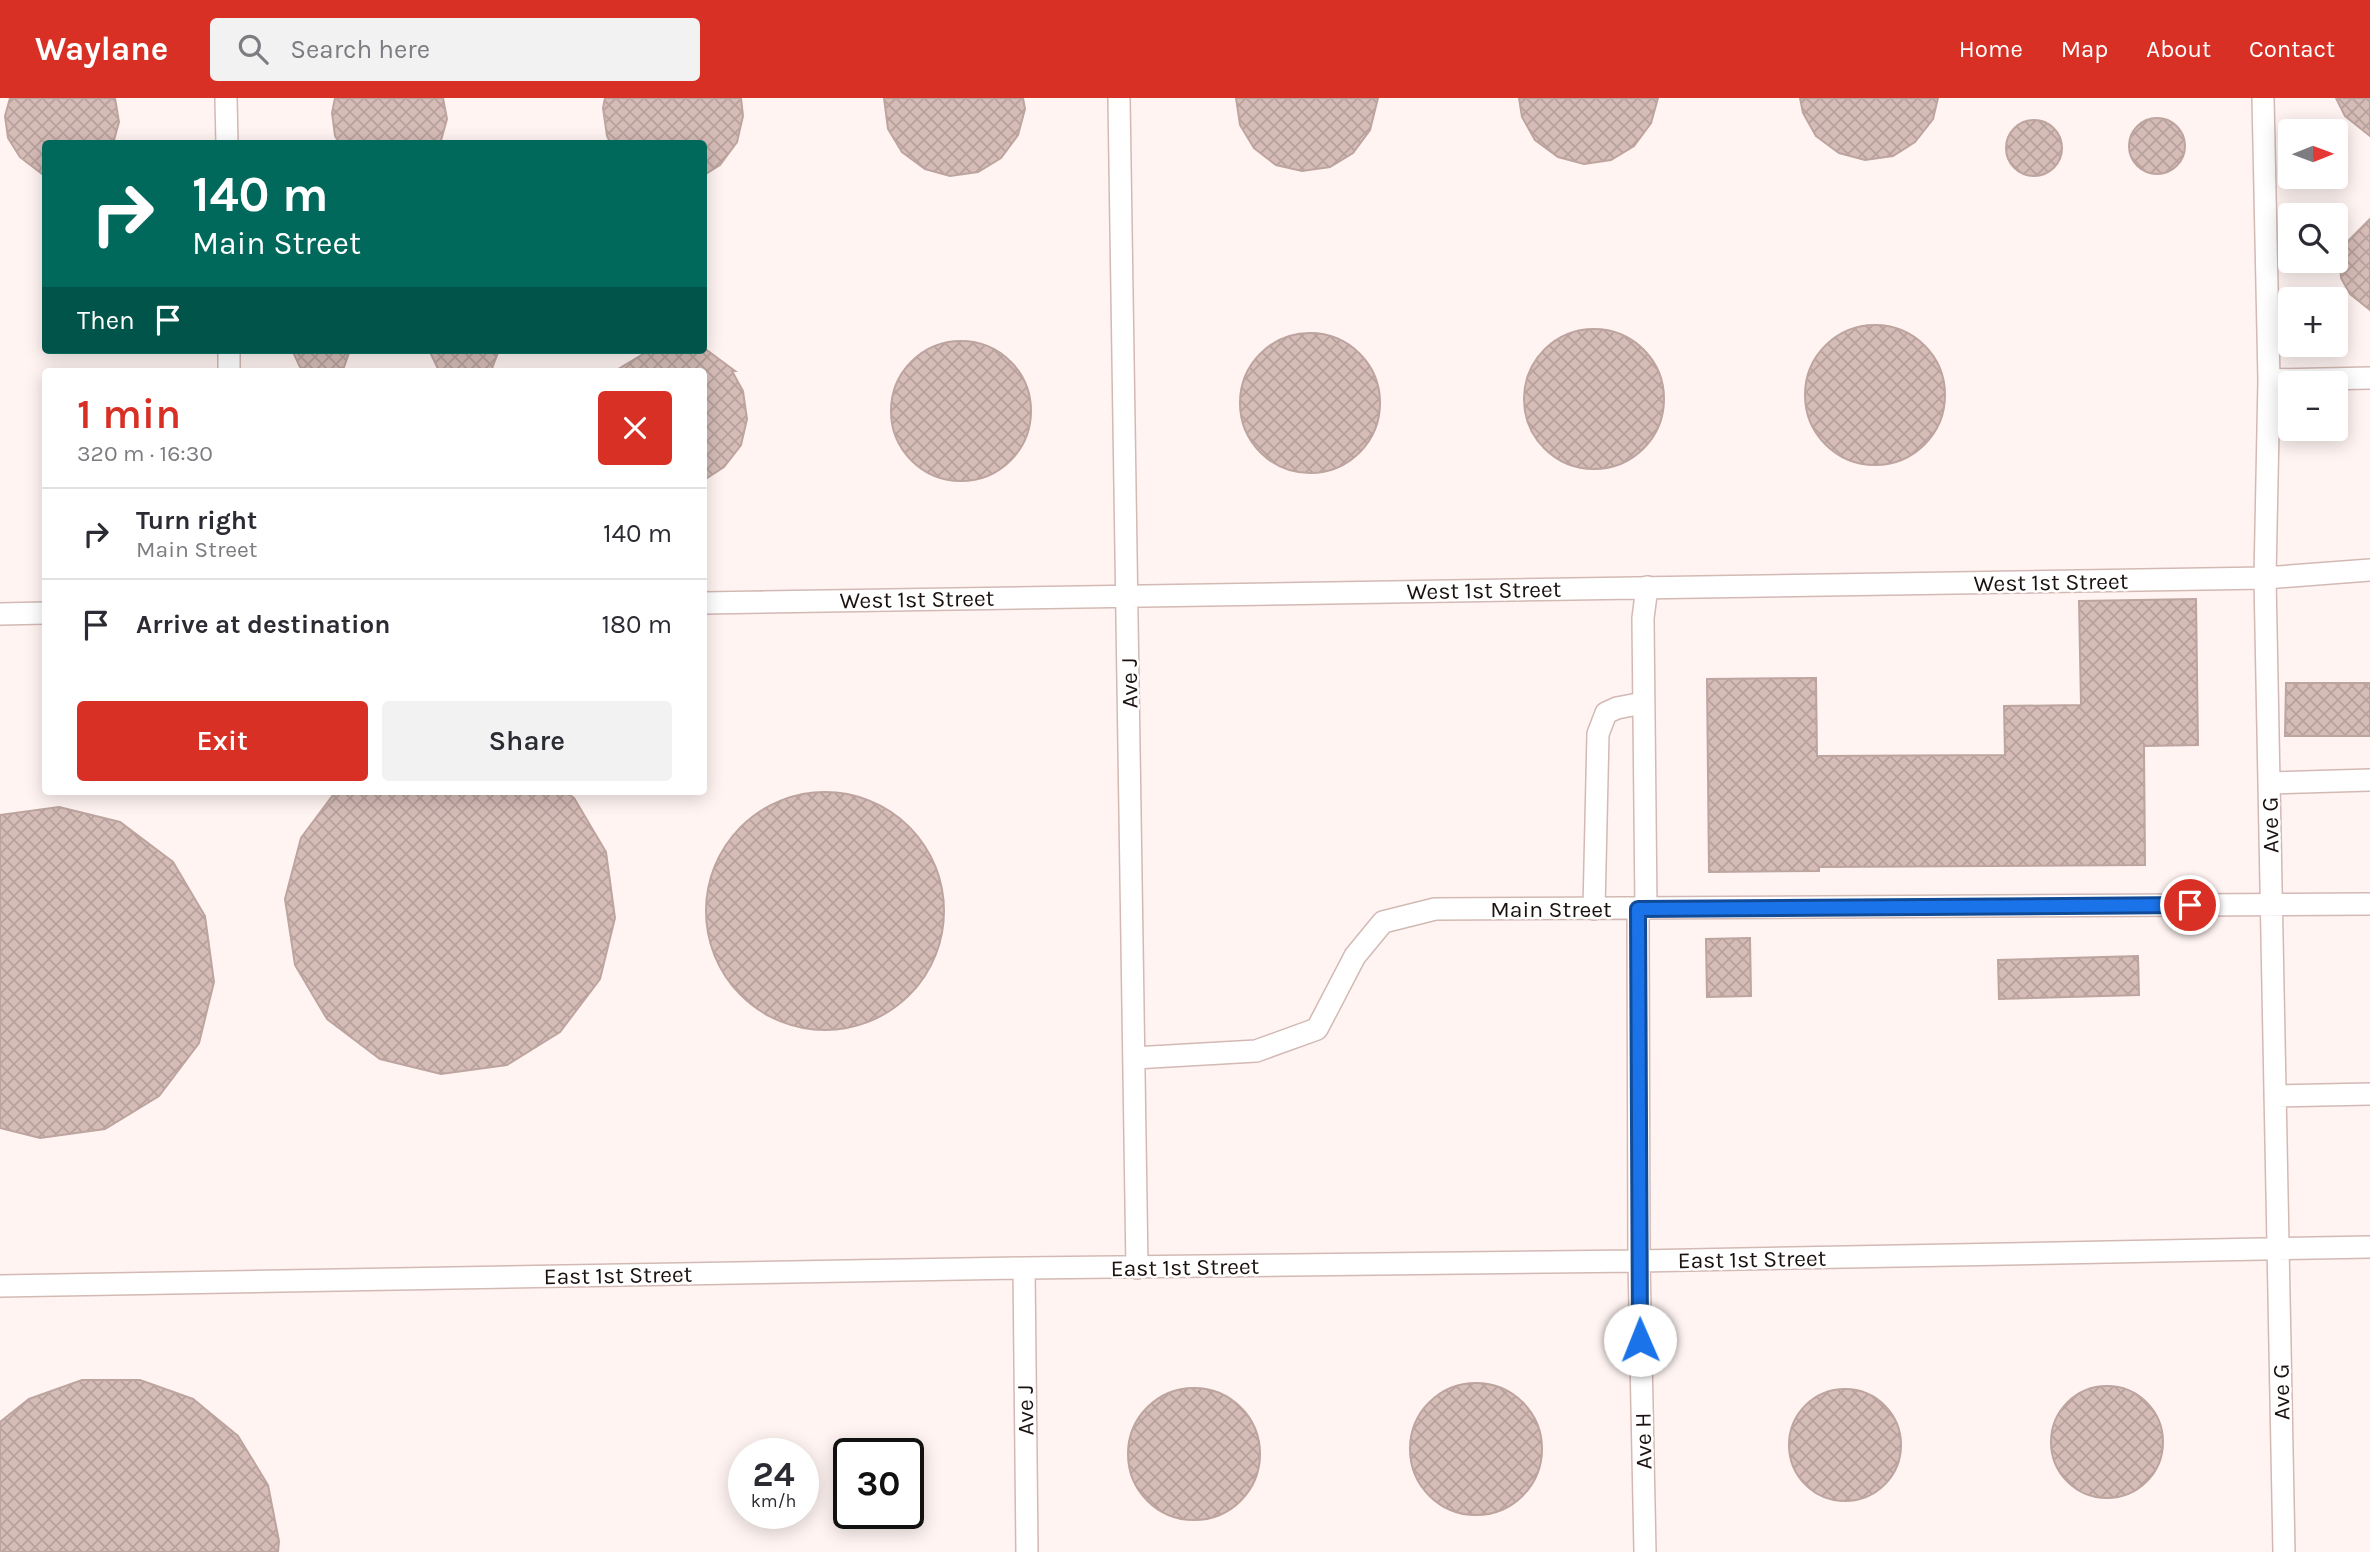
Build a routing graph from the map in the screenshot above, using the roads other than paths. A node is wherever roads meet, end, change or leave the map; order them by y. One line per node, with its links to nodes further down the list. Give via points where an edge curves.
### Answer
1 (226, 98): 4 (street)
2 (1119, 98): 10 (street, Ave J)
3 (2263, 98): 6 (street, Ave G)
4 (227, 140)
5 (2370, 378): 6 (street)
6 (2269, 380): 8 (street, Ave G)
7 (2370, 570): 8 (street, West 1st Street)
8 (2264, 578): 9 (street, West 1st Street); 16 (street, Ave G)
9 (1647, 587): 10 (street, West 1st Street); 14 (street, Ave H)
10 (1128, 595): 11 (street, West 1st Street); 21 (street, Ave J)
11 (707, 603)
12 (42, 613): 13 (street)
13 (0, 614)
14 (1643, 703): 19 (street, via 1606,713 1598,734); 20 (street, Ave H)
15 (2370, 780): 16 (street)
16 (2269, 783): 18 (street, Ave G)
17 (2370, 904): 18 (street, Main Street)
18 (2272, 905): 20 (street, Main Street); 23 (street, Ave G)
19 (1594, 909): 20 (street, Main Street); 21 (street, Main Street, via 1435,909 1383,922 1354,956 1317,1029 1256,1051)
20 (1642, 909): 26 (street, Ave H)
21 (1133, 1058): 28 (street, Ave J)
22 (2370, 1094): 23 (street)
23 (2275, 1096): 25 (street, Ave G)
24 (2370, 1247): 25 (street, East 1st Street)
25 (2278, 1248): 26 (street, East 1st Street); 32 (street, Ave G)
26 (1639, 1261): 28 (street, East 1st Street); 31 (street, Ave H)
27 (1024, 1268): 28 (street, East 1st Street); 29 (street, East 1st Street); 30 (street, Ave J)
28 (1137, 1268)
29 (0, 1286)
30 (1027, 1552)
31 (1645, 1552)
32 (2284, 1552)

